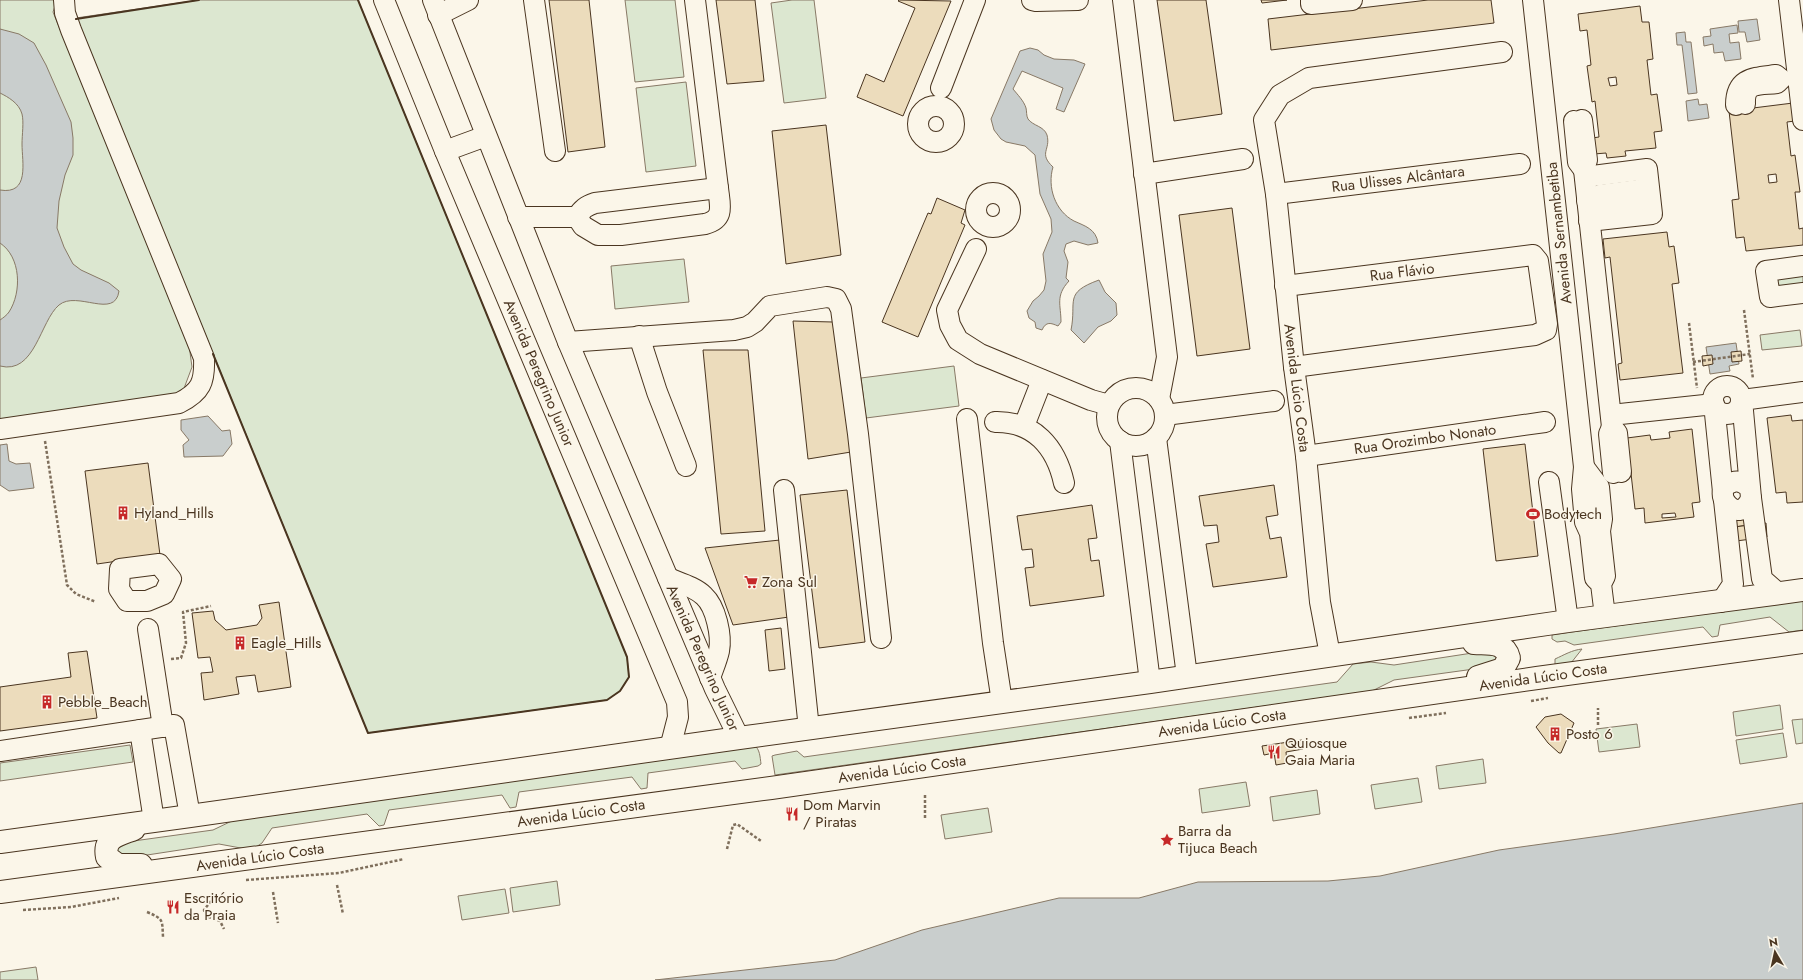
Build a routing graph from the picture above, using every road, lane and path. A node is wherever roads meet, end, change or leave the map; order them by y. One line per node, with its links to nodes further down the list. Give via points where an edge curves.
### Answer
1 (64, 0): 56 (street, via 71,30 204,358 205,371 199,388 179,403)
2 (384, 0): 22 (street, Avenida Peregrino Junior)
3 (468, 0): 14 (street)
4 (534, 0): 23 (street)
5 (695, 0): 28 (street)
6 (975, 0): 18 (street)
7 (1032, 0): 8 (street)
8 (1078, 0)
9 (1122, 0): 26 (street)
10 (1311, 0): 11 (street, via 1311,4)
11 (1352, 0)
12 (1533, 0): 81 (street, Avenida Sernambetiba, via 1584,467 1599,487 1605,576 1601,584)
13 (1789, 0): 16 (street)
14 (435, 7): 21 (street, Avenida Peregrino Junior)
15 (1502, 52): 29 (street, Avenida Lúcio Costa, via 1309,78 1280,95 1264,120)
16 (1789, 78): 17 (street, via 1778,83 1750,87); 19 (street)
17 (1741, 105)
18 (935, 108)
19 (1803, 120)
20 (1578, 121): 27 (street, via 1578,162)
21 (486, 136): 22 (street); 32 (street, Avenida Peregrino Junior)
22 (445, 151): 100 (street, Avenida Peregrino Junior, via 677,702 678,717)
23 (555, 151)
24 (1243, 159): 26 (street)
25 (1520, 164): 29 (street, Rua Ulisses Alcântara)
26 (1144, 174): 53 (street, via 1167,357)
27 (1584, 174): 31 (street); 34 (street, via 1647,169 1652,214)
28 (718, 188): 33 (street, via 595,204 587,206); 33 (street, via 718,218 705,224 621,235 598,235 583,226)
29 (1276, 194): 37 (street, Avenida Lúcio Costa)
30 (1639, 195): 31 (street, via 1600,195)
31 (1587, 201): 34 (street)
32 (518, 217): 33 (street); 42 (street, Avenida Peregrino Junior)
33 (576, 217)
34 (1589, 221): 54 (street)
35 (988, 223): 46 (street, via 947,310 950,325 958,340 980,354)
36 (1803, 266): 38 (street, via 1766,271 1770,298)
37 (1285, 286): 45 (street, Avenida Lúcio Costa); 45 (street, Rua Flávio, via 1533,255 1538,261 1547,324 1546,330 1535,335)
38 (1803, 293)
39 (1744, 310): 43 (path)
40 (1689, 323): 44 (path)
41 (639, 336): 42 (street); 64 (street, via 657,392); 84 (street, via 734,330 748,327 770,306 827,297 836,300 841,309 858,434)
42 (568, 342): 73 (street, Avenida Peregrino Junior)
43 (1750, 354): 44 (path); 48 (path)
44 (1694, 362): 50 (path)
45 (1294, 367): 63 (street, Avenida Lúcio Costa)
46 (1042, 380): 52 (street); 59 (street)
47 (1803, 382): 48 (street)
48 (1744, 390): 49 (street); 50 (street, via 1724,387); 69 (street)
49 (1803, 392)
50 (1709, 395): 54 (street); 70 (street)
51 (1274, 401): 53 (street)
52 (1109, 405): 53 (street, via 1114,398 1128,389 1145,389); 62 (street, via 1109,429)
53 (1162, 407): 61 (street, via 1162,427)
54 (1611, 416): 65 (street, via 1609,434)
55 (967, 419): 93 (street)
56 (42, 422): 60 (street); 78 (path, via 67,585 76,594)
57 (995, 422): 59 (street, via 1008,421)
58 (1544, 422): 63 (street, Rua Orozimbo Nonato)
59 (1024, 426): 67 (street, via 1045,442 1053,453)
60 (0, 429)
61 (1156, 438): 62 (street, via 1138,446); 89 (street)
62 (1120, 441): 91 (street)
63 (1306, 456): 87 (street, Avenida Lúcio Costa, via 1320,602)
64 (686, 466)
65 (1617, 472)
66 (1549, 482): 82 (street)
67 (1064, 483)
68 (784, 490): 97 (street)
69 (1750, 493): 70 (street, via 1743,482 1733,482 1729,484); 71 (street)
70 (1724, 496): 72 (street)
71 (1758, 544): 72 (street); 75 (street, via 1762,579)
72 (1729, 548): 79 (street, via 1733,584)
73 (668, 578): 90 (street, Avenida Peregrino Junior); 90 (street, via 705,596 714,611 718,624 719,650)
74 (1803, 590): 75 (main road)
75 (1778, 593): 79 (main road)
76 (157, 597): 77 (street, via 147,602); 77 (street, via 164,594 171,578 159,564 120,569 120,589 128,601); 83 (street)
77 (135, 601): 83 (street)
78 (96, 602)
79 (1721, 602): 81 (main road)
80 (211, 606): 88 (path, via 182,612 186,643 181,658)
81 (1605, 616): 82 (main road)
82 (1568, 621): 85 (main road)
83 (148, 629): 96 (street)
84 (881, 638)
85 (1435, 641): 87 (main road); 92 (main road, via 1498,644 1507,652 1508,663 1503,669)
86 (1803, 642): 92 (main road, Avenida Lúcio Costa)
87 (1330, 655): 89 (main road)
88 (169, 660)
89 (1187, 676): 91 (main road)
90 (710, 678): 99 (street, Avenida Peregrino Junior)
91 (1150, 682): 93 (main road)
92 (1413, 695): 109 (main road, Avenida Lúcio Costa, via 771,788)
93 (1002, 702): 97 (main road)
94 (1598, 708): 95 (path)
95 (1598, 725)
96 (169, 726): 98 (street); 103 (street)
97 (810, 729): 99 (main road)
98 (140, 730): 101 (street); 105 (street)
99 (739, 738): 100 (main road)
100 (670, 748): 103 (main road)
101 (0, 751)
102 (925, 795): 104 (path)
103 (190, 816): 105 (main road)
104 (925, 818)
105 (154, 821): 107 (main road); 109 (main road, via 113,838 106,847 107,857 118,865)
106 (761, 841): 108 (path, via 737,824 733,825)
107 (0, 842)
108 (727, 848)
109 (208, 864): 111 (main road, Avenida Lúcio Costa)
110 (337, 885): 115 (path)
111 (0, 892)
112 (273, 892): 116 (path)
113 (211, 901): 117 (path, via 204,910 206,916 220,921)
114 (147, 912): 118 (path, via 162,920)
115 (342, 914)
116 (278, 923)
117 (224, 929)
118 (163, 937)

